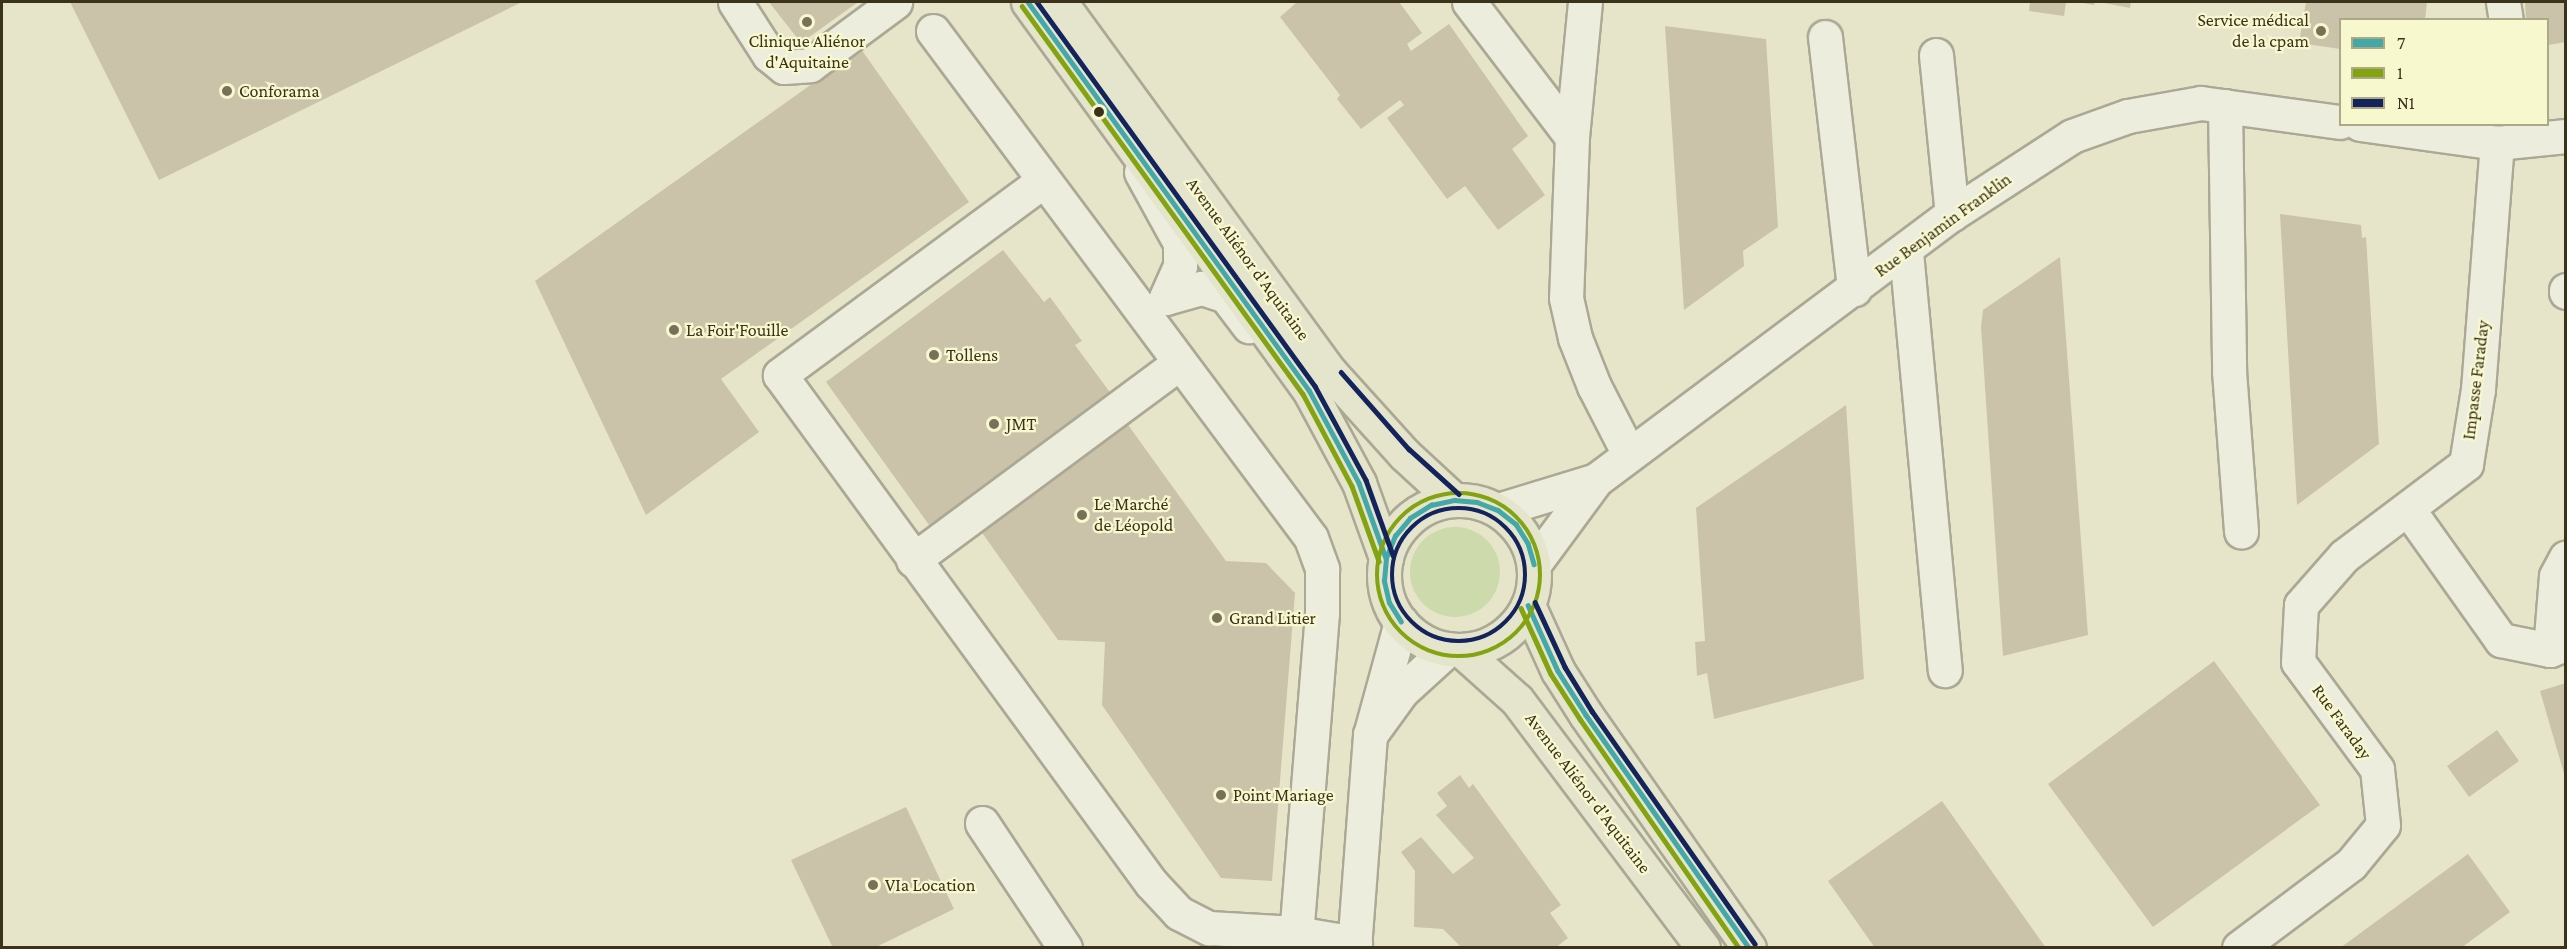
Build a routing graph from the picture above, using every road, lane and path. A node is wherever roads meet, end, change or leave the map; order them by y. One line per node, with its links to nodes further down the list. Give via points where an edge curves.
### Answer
1 (735, 2): 2 (street, via 769,55 784,67 810,65)
2 (895, 2)
3 (1028, 2): 15 (main road, Avenue Aliénor d'Aquitaine)
4 (1060, 2): 28 (main road, Avenue Aliénor d'Aquitaine, via 1330,372 1404,454)
5 (1469, 2): 18 (street)
6 (1585, 2): 18 (street)
7 (2503, 2): 8 (street)
8 (2506, 18)
9 (933, 31): 19 (street)
10 (1825, 37): 22 (street)
11 (1936, 55): 20 (street)
12 (2225, 106): 13 (street, Rue Benjamin Franklin); 20 (street, Rue Benjamin Franklin, via 2201,103 2128,116 2072,136); 31 (street, via 2229,371)
13 (2339, 122)
14 (2386, 126): 16 (street)
15 (1121, 130): 23 (street, via 1160,212 1180,243 1180,266); 25 (main road, Avenue Aliénor d'Aquitaine, via 1309,390)
16 (2517, 136): 17 (street); 29 (street, Impasse Faraday, via 2466,464)
17 (2565, 136)
18 (1572, 137): 26 (street, via 1566,298 1575,338 1594,387)
19 (1043, 181): 23 (street); 35 (street, via 780,375)
20 (1952, 214): 21 (street, Rue Benjamin Franklin)
21 (1906, 252): 22 (street, Rue Benjamin Franklin); 41 (street)
22 (1854, 289): 26 (street, Rue Benjamin Franklin)
23 (1156, 309): 24 (street); 25 (street, via 1202,288 1226,296)
24 (1179, 363): 35 (street); 44 (street, via 1311,538 1322,569 1322,613)
25 (1343, 452): 34 (main road, Avenue Aliénor d'Aquitaine, via 1359,483)
26 (1629, 454): 27 (street, Rue Benjamin Franklin)
27 (1596, 480): 30 (street, Rue Benjamin Franklin); 36 (street, Rue Benjamin Franklin)
28 (1454, 500): 30 (main road, via 1477,501); 34 (main road, via 1431,505 1410,518 1395,536)
29 (2408, 509): 32 (street, Impasse Faraday); 39 (street, via 2501,640)
30 (1498, 510): 36 (main road, via 1516,524 1528,543)
31 (2241, 532)
32 (2344, 556): 49 (street, Rue Faraday, via 2301,605 2298,662 2377,769 2383,825 2351,864)
33 (2565, 557): 39 (street, via 2556,576)
34 (1386, 558): 38 (main road, via 1384,581 1389,603)
35 (913, 560): 44 (street, via 1151,883 1179,913 1209,928)
36 (1534, 564): 37 (main road)
37 (1528, 604): 40 (main road, via 1502,637); 48 (main road, via 1558,671 1586,715)
38 (1401, 622): 40 (main road, via 1430,644); 42 (street)
39 (2558, 647)
40 (1455, 650): 42 (street, via 1402,691); 47 (main road, Avenue Aliénor d'Aquitaine, via 1516,700)
41 (1945, 670)
42 (1370, 735): 45 (street)
43 (981, 823): 46 (street)
44 (1296, 933): 45 (street)
45 (1354, 945)
46 (1065, 948)
47 (1703, 948)
48 (1749, 948)
49 (2239, 948)

